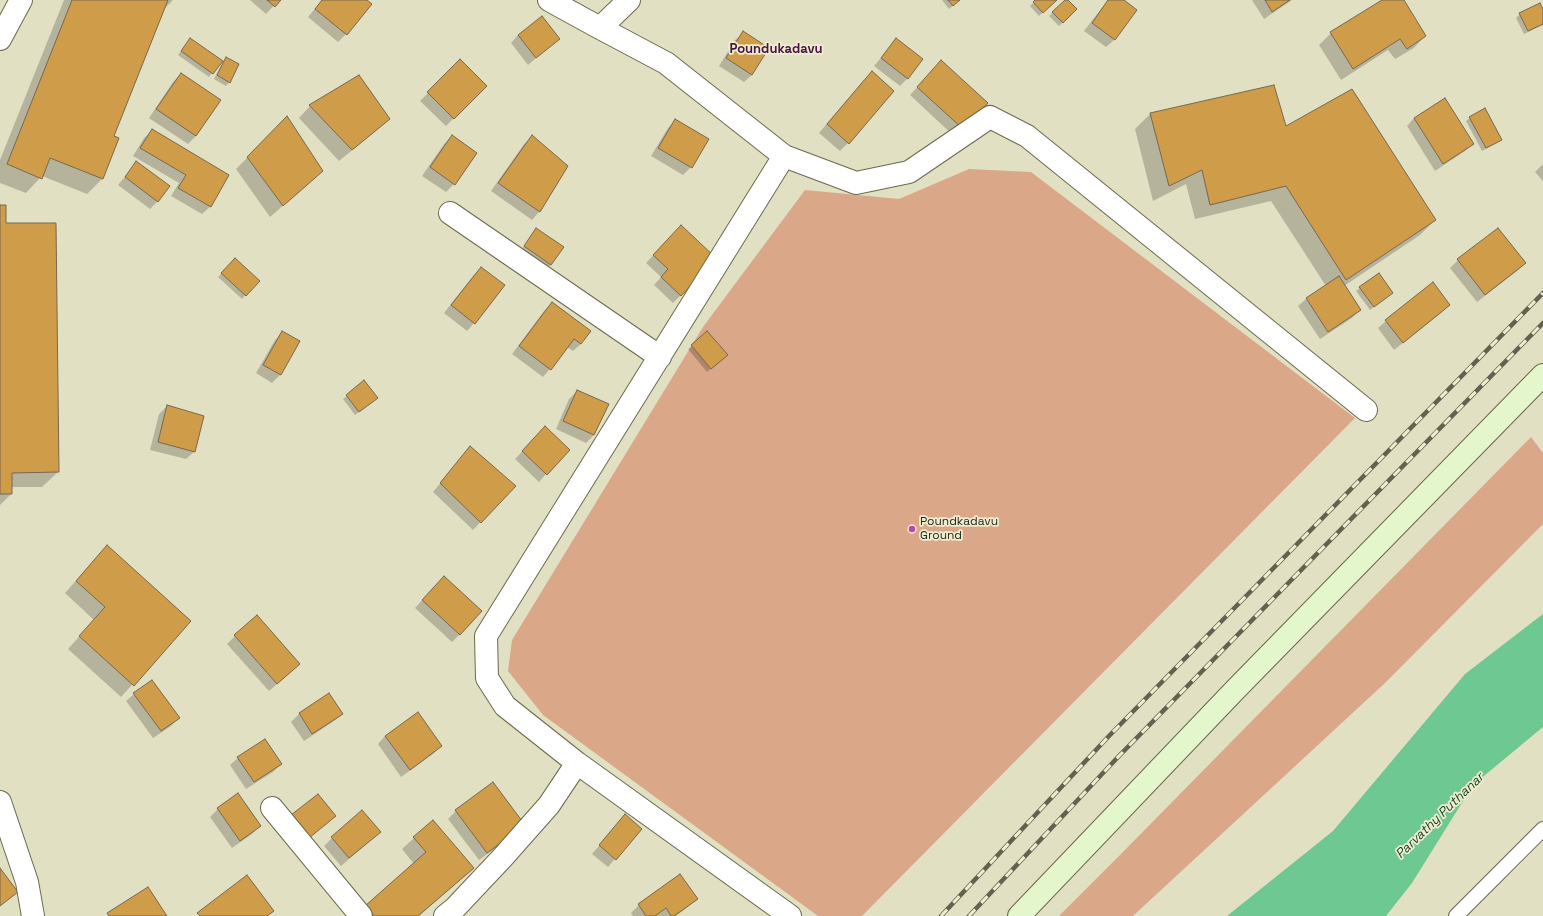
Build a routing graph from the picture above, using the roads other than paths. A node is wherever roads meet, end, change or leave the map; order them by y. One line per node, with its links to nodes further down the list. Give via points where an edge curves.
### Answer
1 (21, 0): 5 (street)
2 (550, 0): 4 (street)
3 (629, 0): 4 (street)
4 (600, 28): 6 (street, via 666,63)
5 (0, 39)
6 (784, 156): 8 (street); 10 (street, via 856,183 909,172 990,118 1027,136)
7 (450, 213): 8 (street)
8 (660, 357): 11 (street, via 486,636 487,678 505,706)
9 (1543, 375): 19 (main road, via 1234,691)
10 (1366, 410)
11 (577, 763): 17 (street, via 549,805); 18 (street)
12 (0, 802): 15 (street, via 27,882)
13 (272, 808): 16 (street)
14 (1543, 829): 20 (lane)
15 (33, 916)
16 (361, 916)
17 (445, 916)
18 (790, 916)
19 (1019, 916)
20 (1456, 916)

